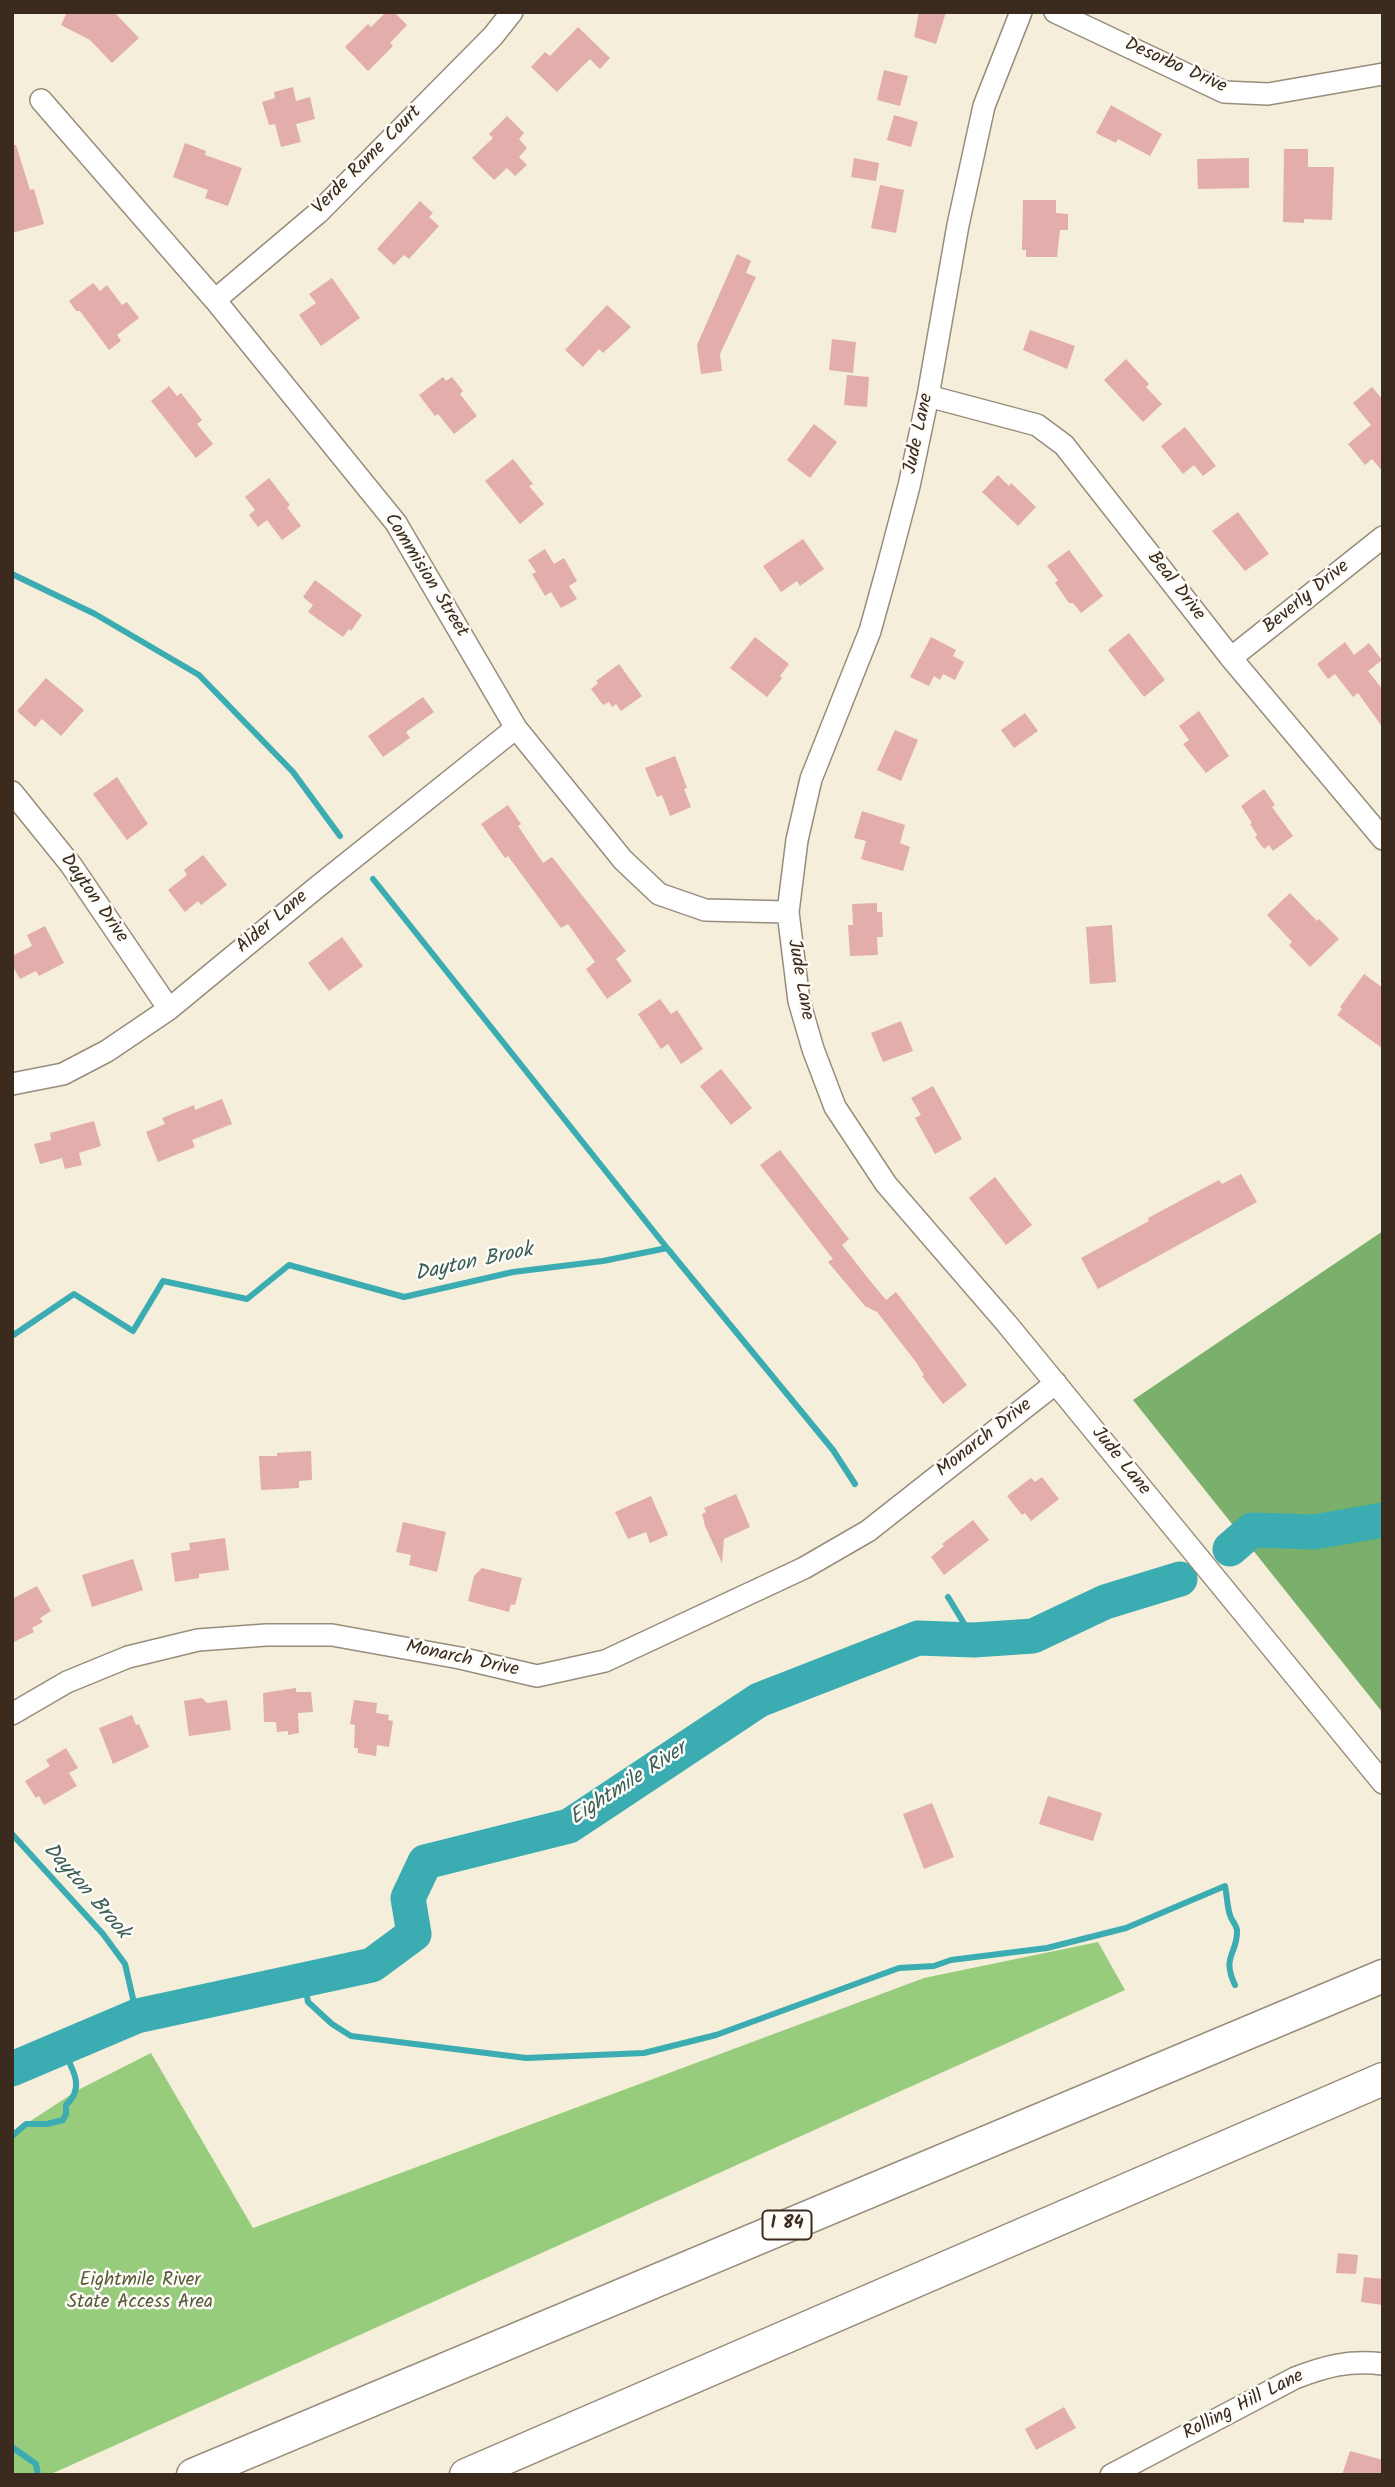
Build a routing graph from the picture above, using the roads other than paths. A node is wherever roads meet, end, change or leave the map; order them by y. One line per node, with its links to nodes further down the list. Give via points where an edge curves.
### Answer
1 (512, 12): 6 (street, Verde Rame Court, via 319,212)
2 (1021, 12): 7 (street, Jude Lane, via 984,106)
3 (1055, 12): 4 (street, Desorbo Drive, via 1224,92 1268,94)
4 (1383, 74)
5 (41, 100): 6 (street, Commision Street)
6 (215, 300): 10 (street, Commision Street, via 396,523)
7 (928, 396): 9 (street, Beal Drive, via 1037,425 1064,445); 13 (street, Jude Lane, via 870,631 811,779)
8 (1383, 537): 9 (street, Beverly Drive)
9 (1231, 658): 12 (street, Beal Drive)
10 (516, 728): 13 (street, Commision Street, via 623,860 659,894 705,910); 14 (street, Alder Lane)
11 (12, 792): 14 (street, Dayton Drive, via 71,865)
12 (1383, 839)
13 (788, 912): 16 (street, Jude Lane, via 799,1001 835,1107 886,1184)
14 (169, 1009): 15 (street, Alder Lane, via 64,1074)
15 (12, 1084)
16 (1056, 1383): 17 (street, Monarch Drive, via 868,1531 804,1568 605,1661 537,1676 332,1635 198,1640 128,1657 67,1682); 18 (street, Jude Lane)
17 (12, 1714)
18 (1383, 1783)
19 (1383, 1976): 22 (highway, I 84)
20 (1383, 2079): 23 (highway)
21 (1383, 2364): 24 (street, Rolling Hill Lane, via 1360,2361 1295,2378)
22 (193, 2475)
23 (466, 2475)
24 (1111, 2475)

